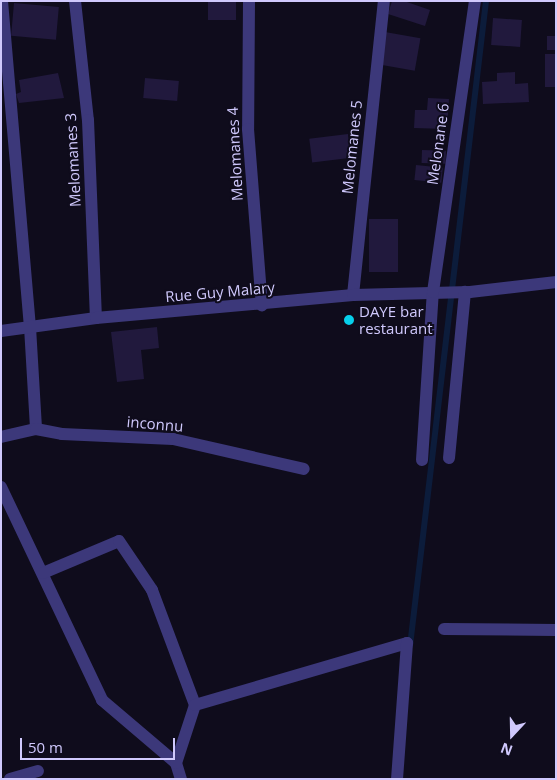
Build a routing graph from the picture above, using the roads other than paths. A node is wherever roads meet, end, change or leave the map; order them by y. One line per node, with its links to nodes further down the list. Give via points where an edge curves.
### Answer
1 (2, 1): 12 (street)
2 (75, 1): 11 (street, Melomanes 3, via 88,120)
3 (249, 1): 10 (street, Melomanes 4, via 248,129)
4 (384, 1): 9 (street, Melomanes 5)
5 (475, 1): 7 (street, Melonane 6)
6 (555, 284): 8 (street)
7 (438, 292): 8 (street, Rue Guy Malary); 9 (street, Rue Guy Malary); 17 (street, Melonane 6)
8 (463, 292): 16 (street)
9 (353, 296): 10 (street, Rue Guy Malary)
10 (262, 305): 11 (street, Rue Guy Malary)
11 (96, 318): 12 (street, Rue Guy Malary)
12 (30, 327): 13 (street, Rue Guy Malary); 14 (street)
13 (1, 331)
14 (36, 429): 15 (street, inconnu); 18 (street, inconnu, via 62,434 173,439)
15 (1, 437)
16 (449, 458)
17 (422, 460)
18 (304, 469)
19 (1, 487): 20 (street)
20 (43, 573): 23 (street, via 119,541 152,590); 24 (street, via 102,700)
21 (444, 629): 22 (street)
22 (556, 630)
23 (195, 705): 24 (street); 28 (street, via 407,643)
24 (176, 763): 27 (street)
25 (38, 771): 26 (street)
26 (10, 779)
27 (181, 779)
28 (397, 779)

